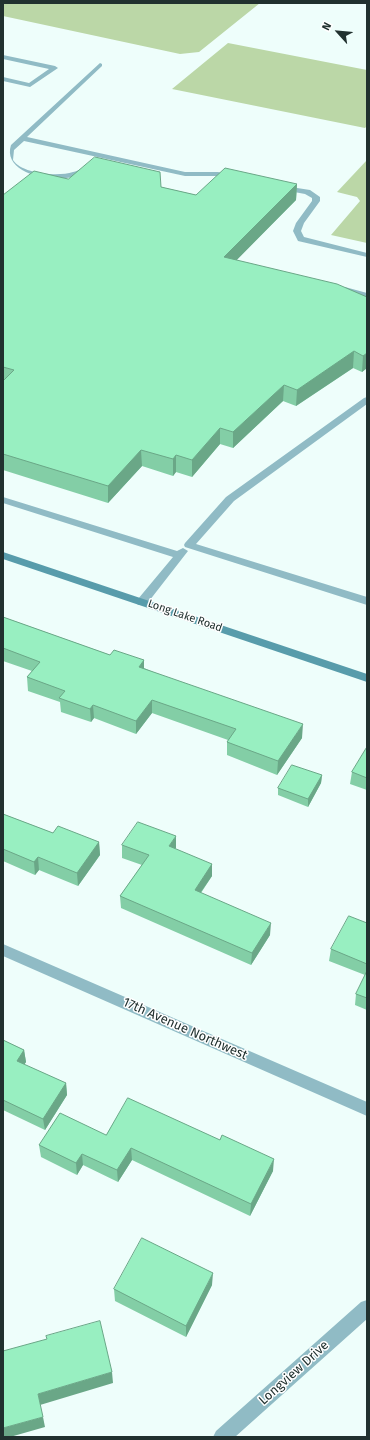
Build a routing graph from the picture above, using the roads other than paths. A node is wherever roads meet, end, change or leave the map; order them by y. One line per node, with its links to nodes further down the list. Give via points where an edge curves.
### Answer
1 (3, 57): 3 (street, via 55,68 30,85)
2 (100, 65): 4 (street)
3 (3, 79)
4 (22, 138): 5 (street); 5 (street, via 10,152 9,160 13,166 31,174 57,176 82,173)
5 (106, 156): 6 (street, via 185,174 218,174)
6 (240, 179)
7 (270, 185): 8 (street, via 307,192 316,197 297,231 301,239)
8 (367, 255)
9 (337, 288): 10 (street)
10 (367, 296)
11 (367, 400): 13 (street, via 230,499)
12 (3, 500): 15 (street)
13 (189, 545): 15 (street); 16 (street)
14 (3, 555): 17 (street, Long Lake Road)
15 (179, 555): 17 (street)
16 (367, 601)
17 (142, 602): 18 (street, Long Lake Road)
18 (367, 678)
19 (3, 950): 20 (street, 17th Avenue Northwest)
20 (367, 1108)
21 (367, 1308): 22 (street, Longview Drive)
22 (222, 1437)

